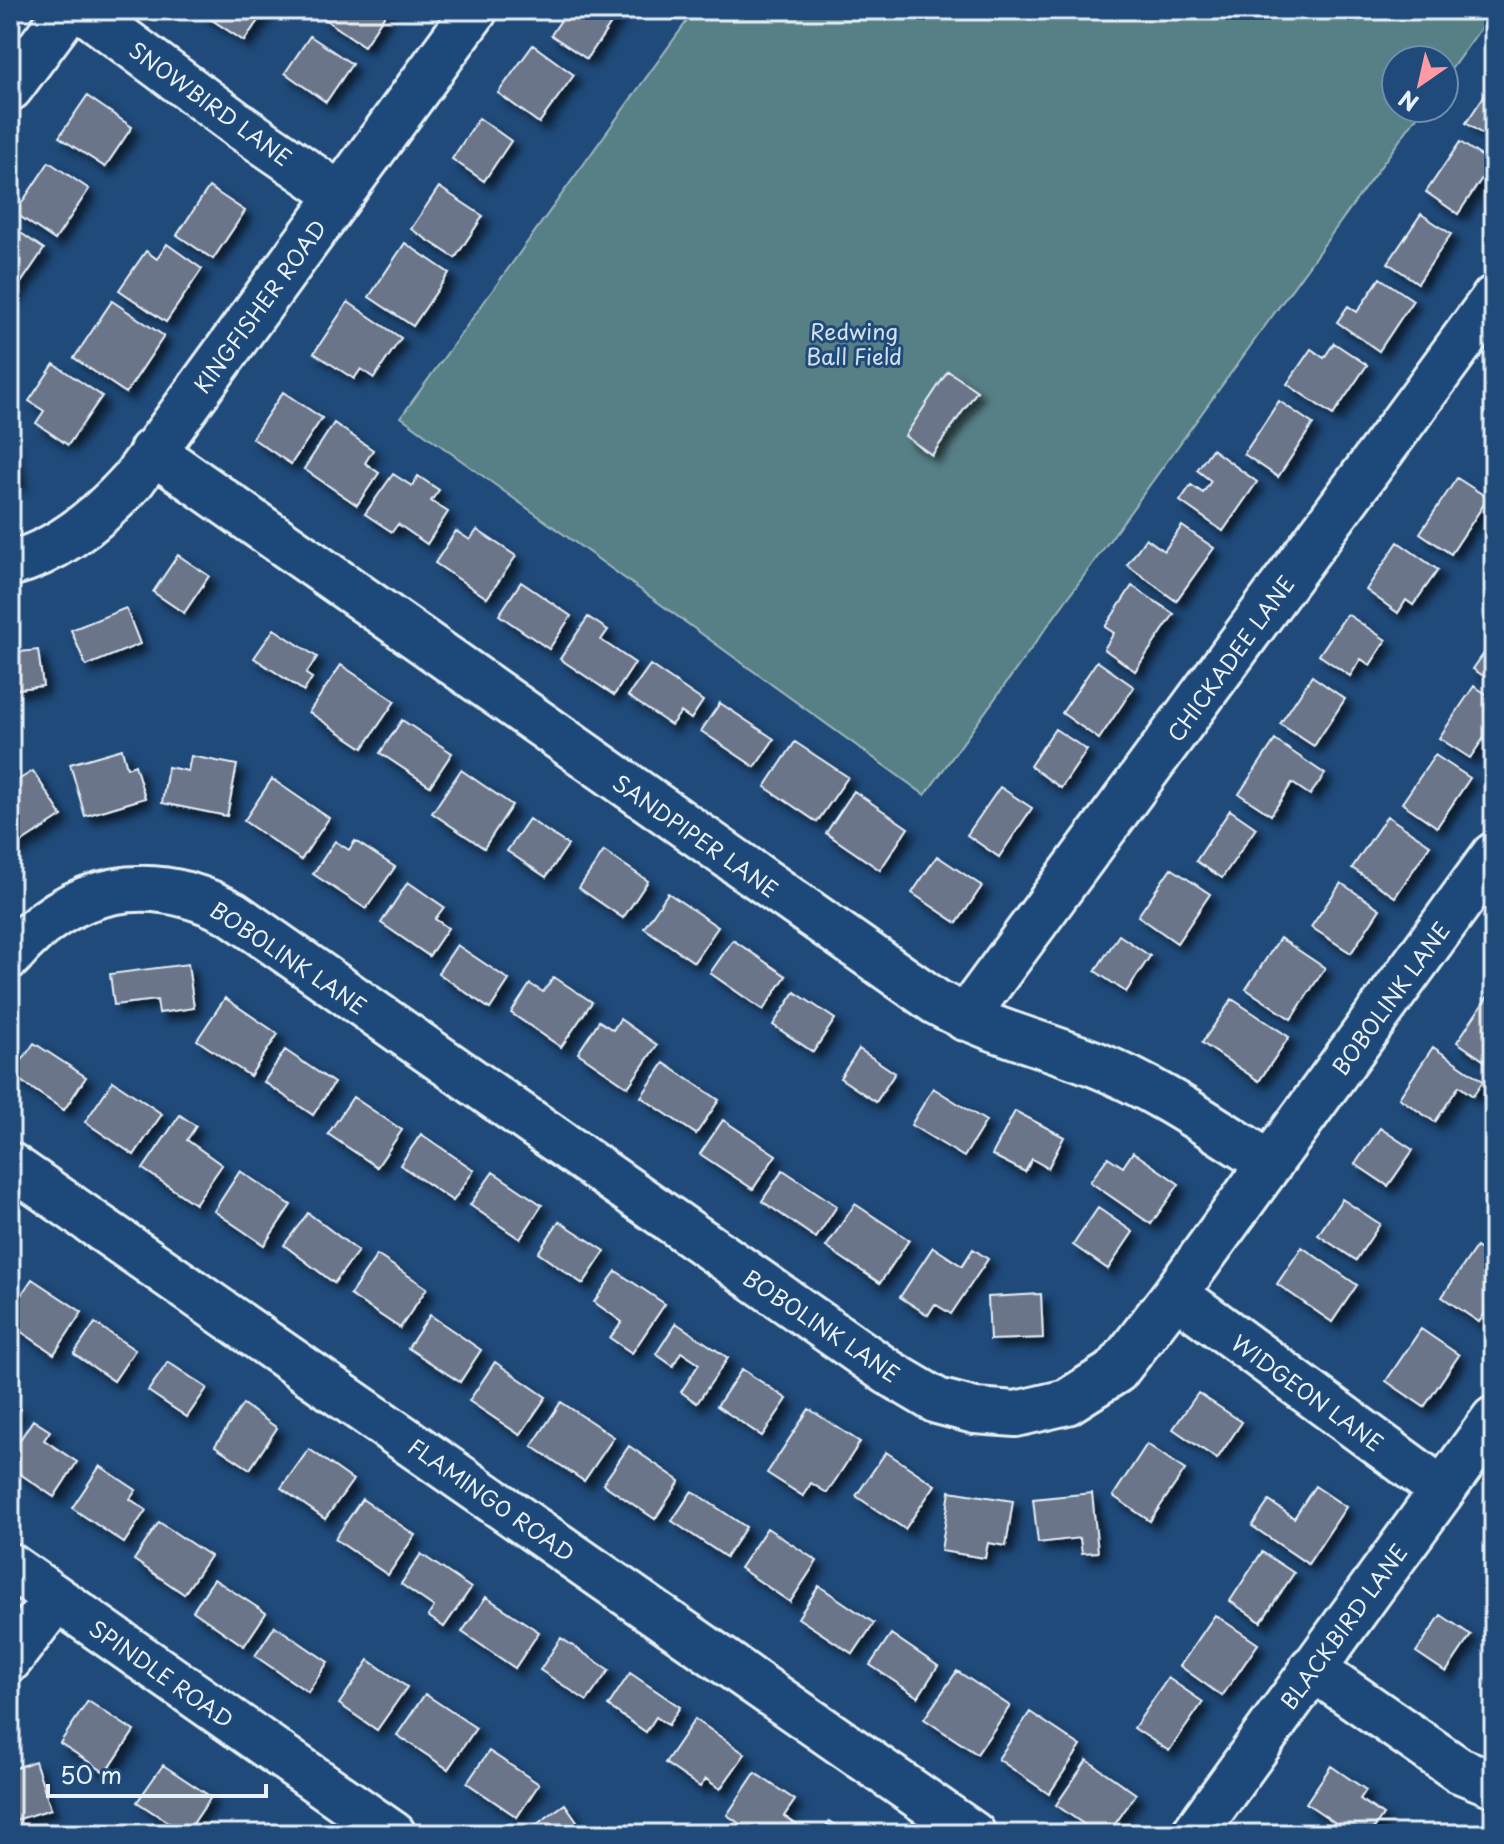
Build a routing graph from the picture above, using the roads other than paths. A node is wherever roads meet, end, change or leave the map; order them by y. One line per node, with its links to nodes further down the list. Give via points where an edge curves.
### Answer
1 (68, 10): 4 (street)
2 (83, 10): 5 (street, SNOWBIRD LANE)
3 (475, 10): 5 (street, KINGFISHER ROAD)
4 (10, 88)
5 (340, 195): 7 (street, KINGFISHER ROAD)
6 (1494, 298): 11 (street, CHICKADEE LANE)
7 (152, 451): 8 (street, KINGFISHER ROAD, via 107,509 62,542); 11 (street, SANDPIPER LANE)
8 (10, 564)
9 (1494, 855): 12 (street, BOBOLINK LANE)
10 (10, 956): 14 (street, BOBOLINK LANE, via 47,919 109,892 172,891 209,901 937,1401 1016,1414 1067,1402 1116,1371)
11 (965, 1018): 12 (street, SANDPIPER LANE, via 1149,1088)
12 (1270, 1164): 14 (street, BOBOLINK LANE)
13 (10, 1165): 22 (street, FLAMINGO ROAD)
14 (1175, 1294): 16 (street, WIDGEON LANE)
15 (1494, 1419): 16 (street, BLACKBIRD LANE)
16 (1442, 1490): 20 (street, BLACKBIRD LANE)
17 (10, 1566): 18 (street, SPINDLE ROAD)
18 (56, 1599): 19 (street); 23 (street, SPINDLE ROAD)
19 (10, 1659)
20 (1312, 1668): 21 (street, via 1459,1770); 24 (street, BLACKBIRD LANE)
21 (1494, 1784)
22 (956, 1829)
23 (393, 1834)
24 (1194, 1834)

